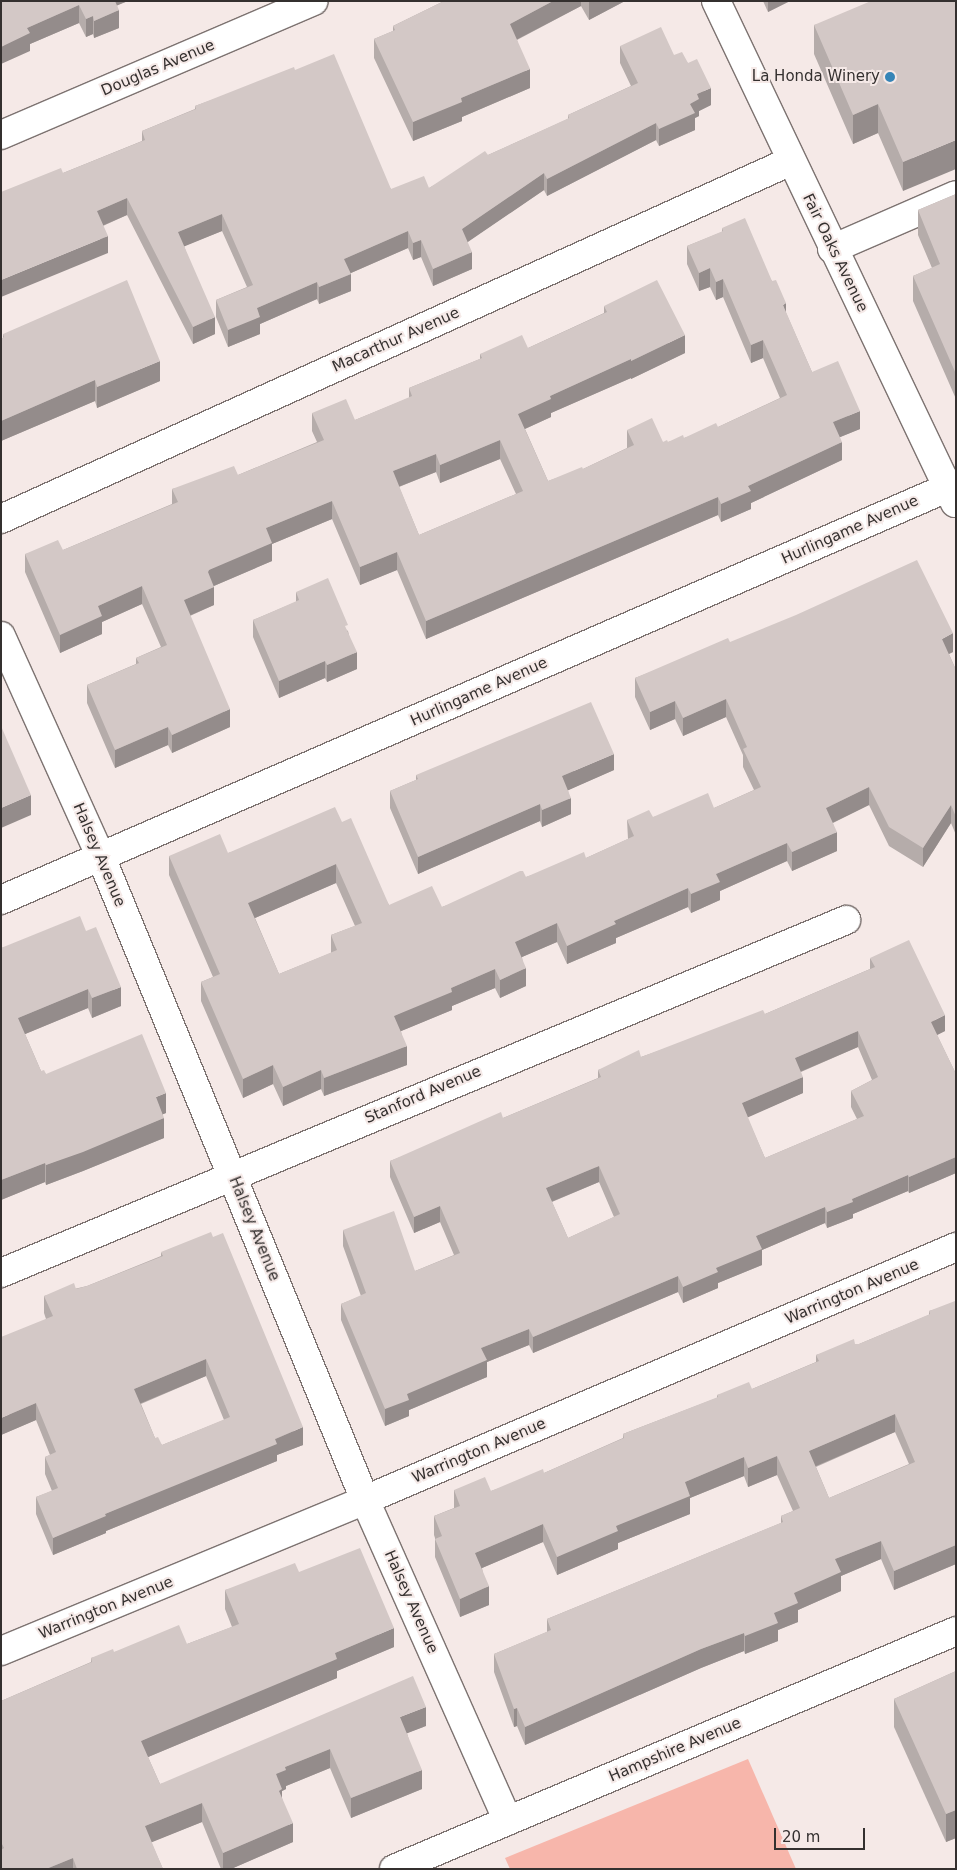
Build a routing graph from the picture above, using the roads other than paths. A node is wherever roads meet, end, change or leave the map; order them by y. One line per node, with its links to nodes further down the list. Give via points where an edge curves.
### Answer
1 (314, 1): 3 (street, Douglas Avenue)
2 (716, 1): 4 (street, Fair Oaks Avenue)
3 (1, 135)
4 (791, 161): 6 (street, Fair Oaks Avenue); 8 (street, Macarthur Avenue)
5 (956, 195): 6 (street)
6 (832, 249): 7 (street, Fair Oaks Avenue)
7 (953, 492): 10 (street, Hurlingame Avenue)
8 (1, 519)
9 (1, 636): 10 (street, Halsey Avenue)
10 (101, 857): 11 (street, Hurlingame Avenue); 13 (street, Halsey Avenue)
11 (1, 900)
12 (846, 920): 13 (street, Stanford Avenue)
13 (232, 1175): 15 (street, Stanford Avenue); 16 (street, Halsey Avenue)
14 (956, 1247): 16 (street, Warrington Avenue)
15 (1, 1273)
16 (365, 1500): 18 (street, Warrington Avenue); 19 (street, Halsey Avenue)
17 (956, 1631): 19 (street, Hampshire Avenue)
18 (1, 1651)
19 (508, 1821): 20 (street, Hampshire Avenue)
20 (394, 1869)

